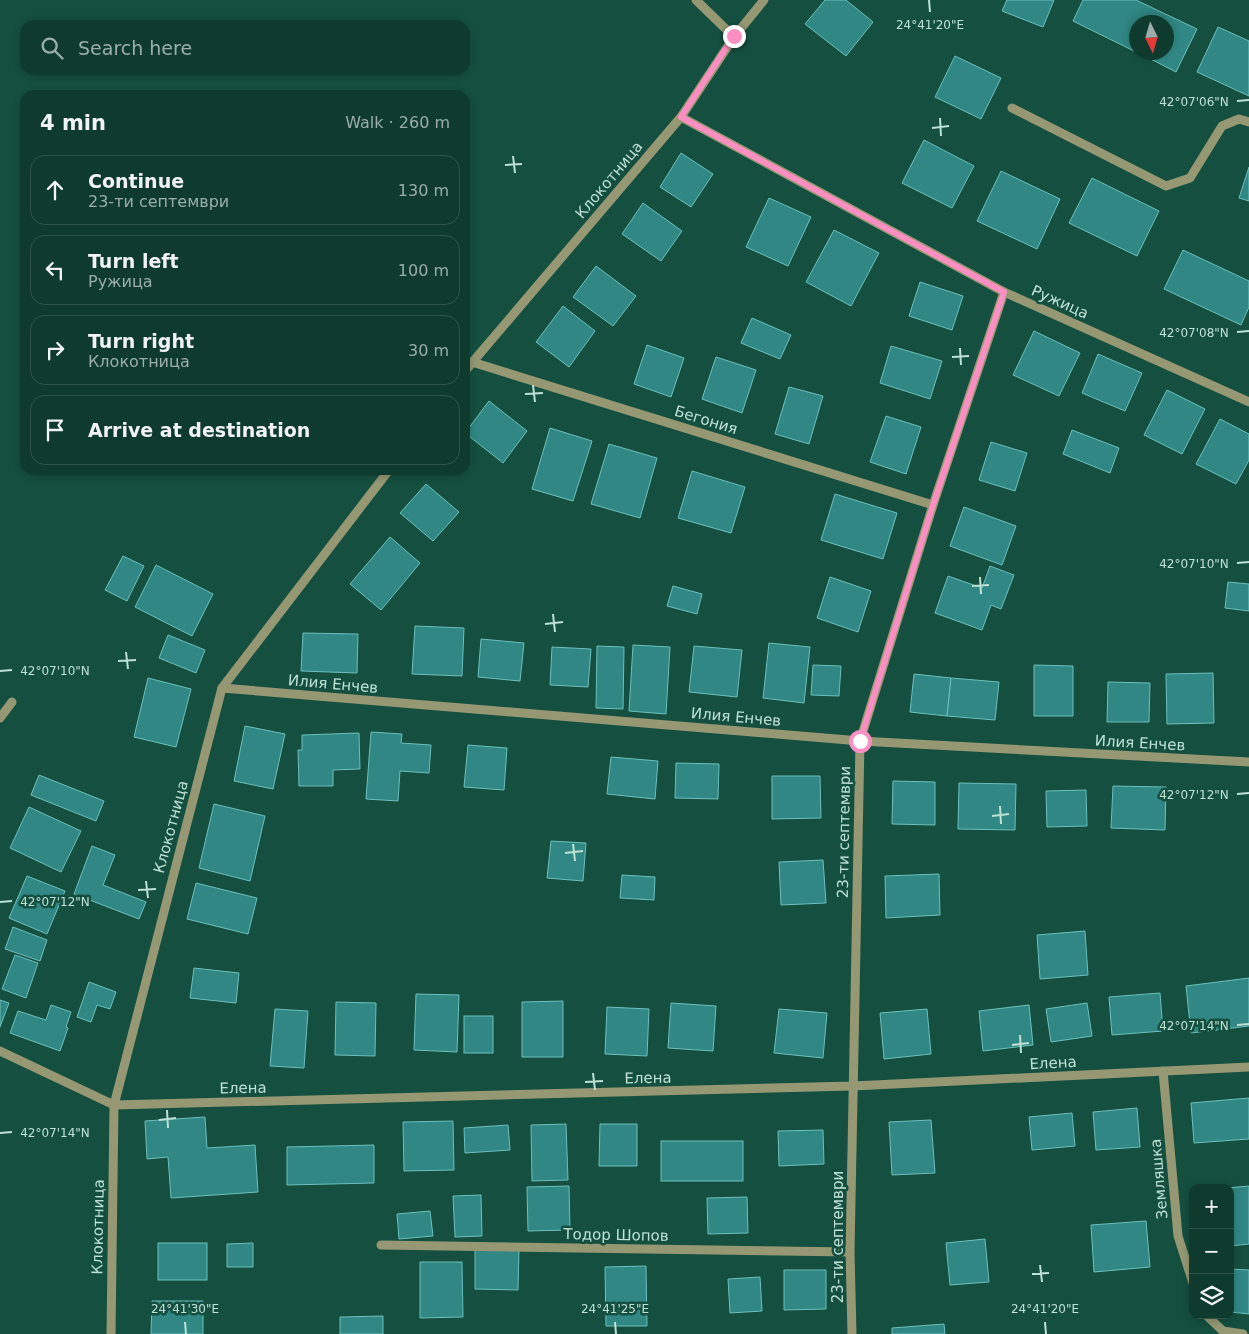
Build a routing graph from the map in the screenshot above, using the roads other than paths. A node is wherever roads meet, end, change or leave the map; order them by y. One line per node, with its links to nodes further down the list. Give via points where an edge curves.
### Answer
1 (696, 0): 3 (street)
2 (764, 0): 3 (street, Клокотница)
3 (734, 36): 5 (street, Клокотница)
4 (1012, 108): 6 (street, via 1166,186 1190,178 1222,126 1239,119)
5 (681, 117): 7 (street, Ружица); 8 (street, Клокотница)
6 (1249, 122)
7 (1004, 292): 10 (street, Ружица); 12 (street, 23-ти септември)
8 (472, 362): 9 (street, Клокотница); 12 (street, Бегония)
9 (470, 365)
10 (1249, 402)
11 (385, 475): 13 (street, Клокотница)
12 (933, 505): 16 (street, 23-ти септември)
13 (222, 688): 16 (street, Илия Енчев); 22 (street, Клокотница)
14 (12, 702): 15 (street)
15 (0, 718)
16 (860, 741): 17 (street, Илия Енчев); 21 (street, 23-ти септември)
17 (1249, 762)
18 (0, 1051): 22 (street, Елена)
19 (1249, 1067): 20 (street, Елена)
20 (1163, 1071): 21 (street, Елена); 25 (street, Земляшка, via 1178,1236)
21 (853, 1086): 22 (street, Елена); 24 (street, 23-ти септември)
22 (114, 1105): 27 (street, Клокотница)
23 (381, 1245): 24 (street, Тодор Шопов)
24 (850, 1252): 28 (street, 23-ти септември)
25 (1190, 1274)
26 (1210, 1319): 29 (street, via 1223,1331)
27 (111, 1334)
28 (852, 1334)
29 (1243, 1334)

